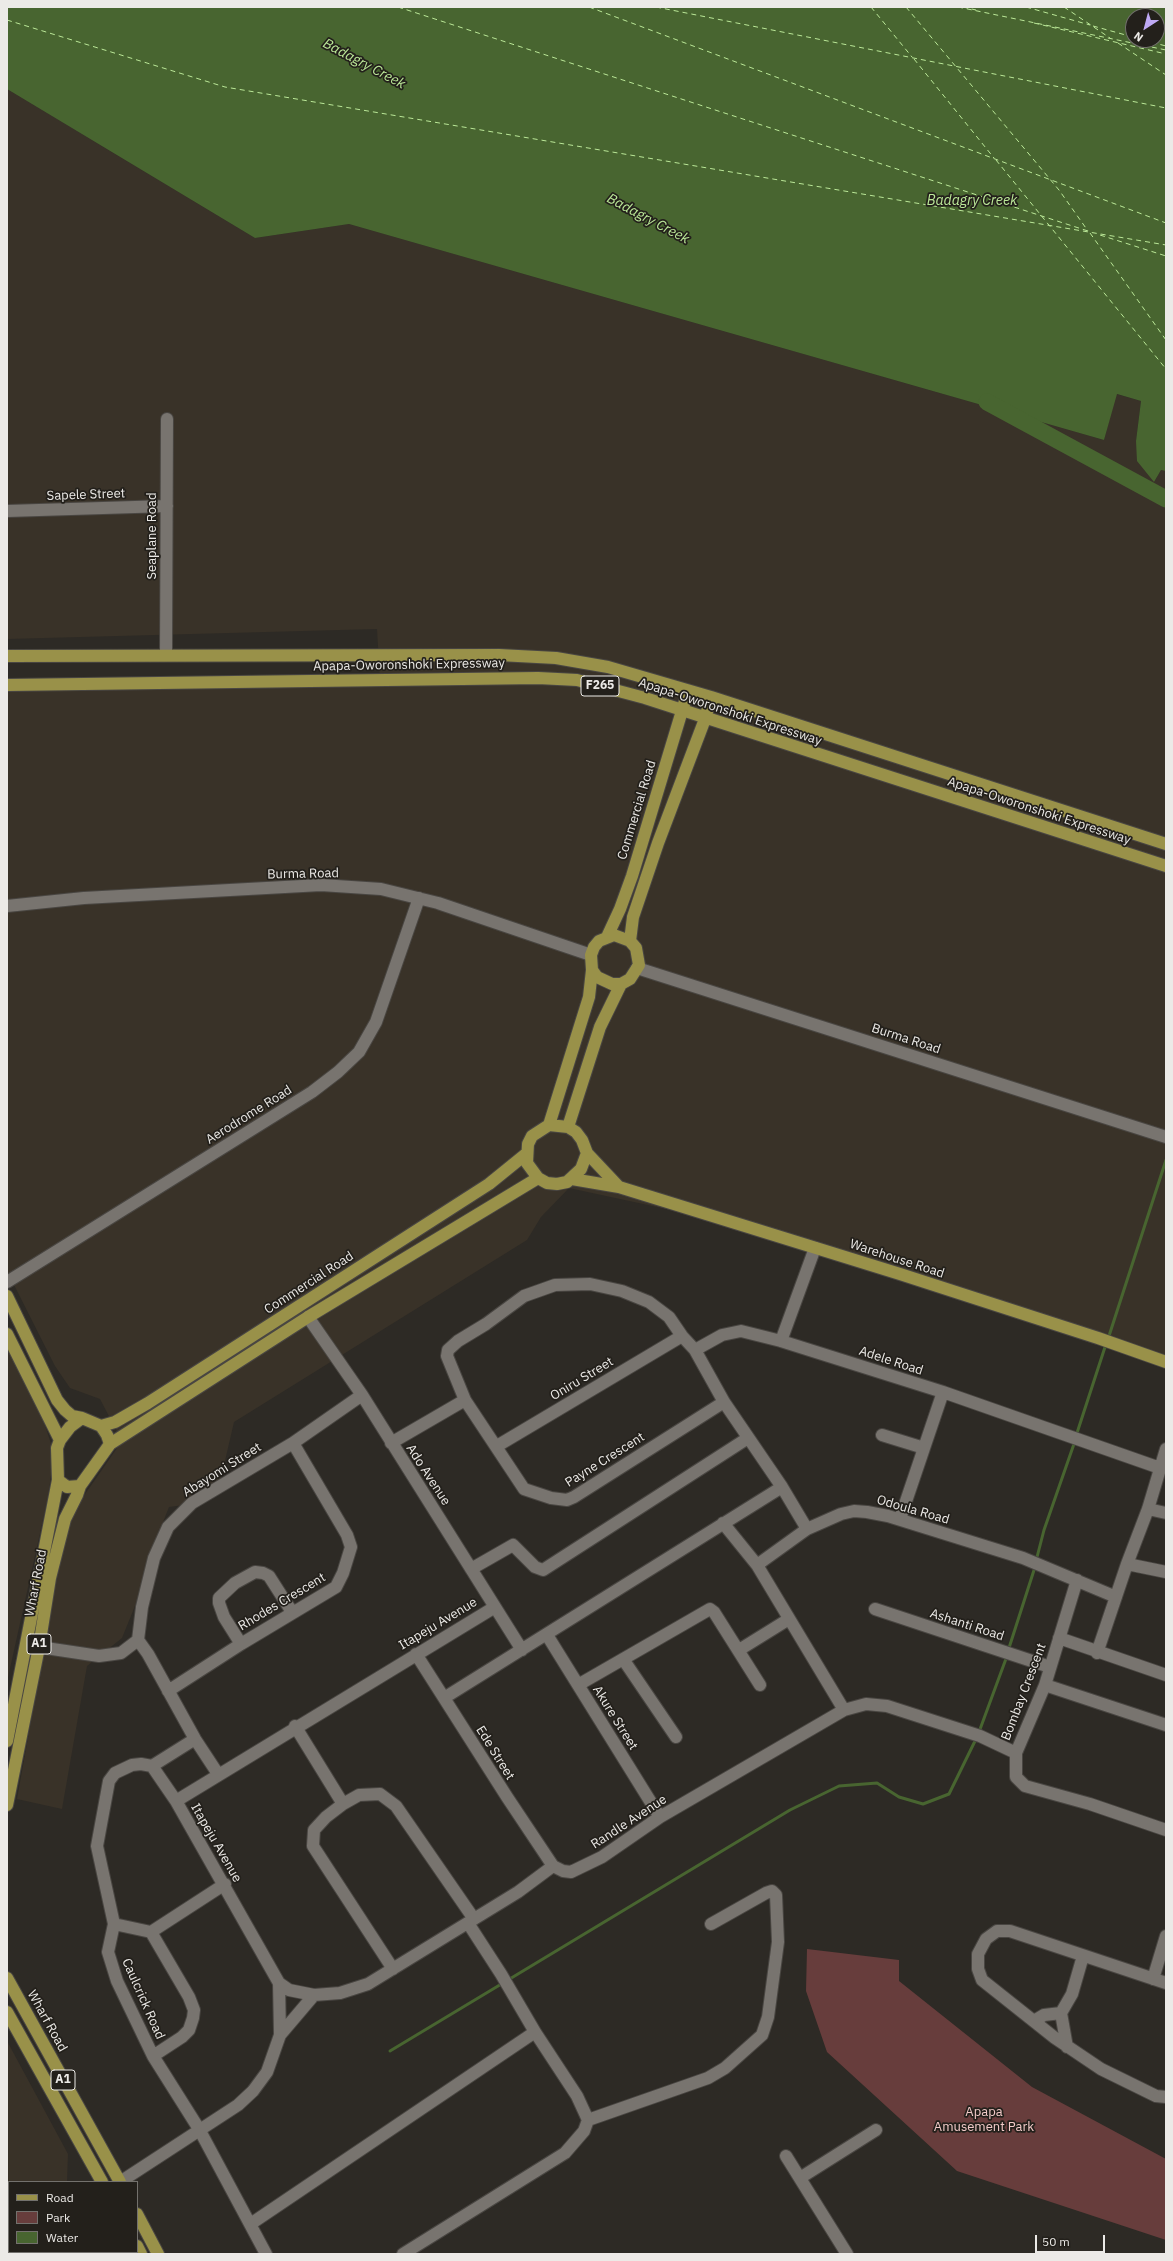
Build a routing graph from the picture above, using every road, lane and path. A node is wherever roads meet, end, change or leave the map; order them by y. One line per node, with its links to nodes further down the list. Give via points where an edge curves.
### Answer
1 (167, 419): 2 (street, Seaplane Road)
2 (167, 506): 3 (street, Sapele Street); 4 (street, Seaplane Road)
3 (7, 511)
4 (166, 654): 5 (main road, Apapa-Oworonshoki Expressway / F265); 7 (main road, Apapa-Oworonshoki Expressway / F265, via 499,655 556,658 608,667)
5 (7, 656)
6 (7, 685): 9 (main road, Apapa-Oworonshoki Expressway / F265, via 538,678 577,680)
7 (688, 690): 8 (main road, Apapa-Oworonshoki Expressway / F265); 9 (main road, Commercial Road)
8 (711, 697): 10 (main road); 11 (main road, Apapa-Oworonshoki Expressway / F265)
9 (681, 710): 10 (main road, Apapa-Oworonshoki Expressway / F265); 15 (main road, Commercial Road, via 632,876)
10 (706, 718): 12 (main road, Apapa-Oworonshoki Expressway / F265); 16 (main road, via 633,916)
11 (1166, 844)
12 (1166, 866)
13 (420, 898): 14 (street, Burma Road, via 381,889 321,885 84,898); 17 (street, Burma Road); 30 (street, Aerodrome Road, via 376,1022 359,1052 338,1072 312,1092)
14 (7, 906)
15 (607, 937): 16 (main road, via 623,937); 17 (main road, via 594,947)
16 (630, 941): 18 (main road, via 639,956)
17 (591, 955): 19 (main road)
18 (637, 968): 20 (main road, via 630,979); 23 (street, Burma Road)
19 (592, 970): 20 (main road, via 604,982); 21 (main road, via 589,997)
20 (621, 984): 22 (main road, via 600,1026)
21 (549, 1125): 22 (main road); 25 (main road, via 532,1136)
22 (568, 1127): 24 (main road, via 582,1140)
23 (1166, 1137)
24 (587, 1153): 27 (main road, via 582,1169); 28 (main road, Warehouse Road)
25 (526, 1154): 26 (main road, via 530,1167); 43 (main road, Commercial Road, via 488,1184 148,1403 115,1422)
26 (538, 1178): 27 (main road, via 557,1184); 32 (main road)
27 (572, 1179): 28 (main road, Warehouse Road)
28 (619, 1187): 29 (main road, Warehouse Road)
29 (815, 1248): 35 (street); 37 (main road, Warehouse Road)
30 (7, 1282)
31 (7, 1296): 42 (main road, via 57,1400 72,1416)
32 (308, 1317): 39 (street, Ado Avenue); 48 (main road)
33 (7, 1334): 46 (main road)
34 (682, 1336): 36 (street); 40 (street, Payne Crescent, via 669,1317 649,1302 622,1291 590,1284 555,1285 524,1296 448,1350 448,1363); 50 (street, Oniru Street)
35 (781, 1341): 36 (street, Adele Road, via 741,1331 730,1331); 38 (street, Adele Road)
36 (695, 1350): 41 (street)
37 (1166, 1362)
38 (943, 1392): 51 (street); 53 (street, Adele Road)
39 (362, 1395): 47 (street, Ado Avenue); 49 (street, Abayomi Street)
40 (465, 1400): 47 (street); 50 (street, Payne Crescent)
41 (724, 1402): 45 (street); 50 (street, Payne Crescent, via 567,1500 551,1498 524,1489)
42 (82, 1418): 43 (main road); 46 (main road)
43 (101, 1426): 48 (main road)
44 (882, 1435): 51 (street)
45 (748, 1438): 56 (street); 64 (street, via 542,1570 535,1567 513,1545)
46 (60, 1440): 54 (main road, Wharf Road, via 57,1448)
47 (391, 1443): 64 (street, Ado Avenue)
48 (110, 1444): 55 (main road, Wharf Road)
49 (292, 1444): 70 (street, Rhodes Crescent, via 347,1535 351,1547 350,1556 336,1587); 74 (street, Abayomi Street, via 192,1504 168,1527 154,1558 142,1607)
50 (498, 1446)
51 (924, 1448): 59 (street)
52 (1166, 1449): 53 (street)
53 (1160, 1468): 57 (street)
54 (58, 1480): 55 (main road, via 67,1487); 94 (main road, Wharf Road / A1)
55 (80, 1486): 76 (main road, Wharf Road / A1, via 65,1519 54,1563)
56 (782, 1486): 60 (street); 61 (street)
57 (1148, 1509): 58 (street); 62 (street)
58 (1166, 1513)
59 (900, 1519): 61 (street, Odoula Road, via 854,1511); 66 (street, Odoula Road, via 1022,1558)
60 (723, 1524): 63 (street); 72 (street)
61 (807, 1529): 63 (street, Odoula Road)
62 (1127, 1564): 65 (street); 67 (street)
63 (757, 1565): 71 (street)
64 (471, 1569): 68 (street, Ado Avenue)
65 (1166, 1572)
66 (1077, 1580): 67 (street, Odoula Road); 73 (street, Bombay Crescent)
67 (1116, 1597): 79 (street)
68 (495, 1607): 77 (street, Ado Avenue); 80 (street, Itapeju Avenue)
69 (875, 1609): 82 (street, Ashanti Road)
70 (292, 1612): 75 (street, Rhodes Crescent); 75 (street, via 269,1576 255,1572 236,1582 219,1598 219,1603)
71 (789, 1619): 78 (street); 89 (street)
72 (547, 1634): 77 (street); 84 (street, Akure Street)
73 (1059, 1638): 79 (street); 82 (street, Bombay Crescent)
74 (138, 1640): 76 (street, via 121,1653 99,1656); 87 (street)
75 (240, 1644): 87 (street, Rhodes Crescent)
76 (39, 1647): 100 (main road, Wharf Road / A1)
77 (522, 1650): 88 (street)
78 (739, 1650): 81 (street, via 710,1609); 85 (street)
79 (1097, 1653): 83 (street)
80 (416, 1654): 88 (street, Ede Street); 91 (street, Itapeju Avenue)
81 (623, 1659): 84 (street); 92 (street)
82 (1050, 1667): 86 (street, Bombay Crescent)
83 (1166, 1675)
84 (578, 1685): 101 (street, Akure Street)
85 (760, 1685)
86 (1045, 1685): 90 (street); 95 (street, Bombay Crescent)
87 (168, 1691): 93 (street)
88 (444, 1698): 103 (street, Ede Street)
89 (844, 1710): 95 (street, Randle Avenue, via 866,1704 887,1706 980,1736); 101 (street, Randle Avenue)
90 (1166, 1725)
91 (296, 1726): 97 (street, Itapeju Avenue); 99 (street)
92 (676, 1737)
93 (195, 1739): 96 (street); 97 (street)
94 (7, 1741)
95 (1016, 1753): 102 (street, Bombay Crescent, via 1016,1777 1025,1786 1090,1804)
96 (152, 1766): 98 (street); 106 (street, Caulcrick Road, via 141,1764 115,1772 107,1789 97,1846)
97 (218, 1774): 98 (street, Itapeju Avenue)
98 (176, 1801): 104 (street, Itapeju Avenue)
99 (342, 1804): 105 (street, via 359,1795 380,1794 396,1806); 111 (street, via 314,1830 313,1846)
100 (7, 1806)
101 (660, 1817): 103 (street, Randle Avenue, via 602,1857 571,1872)
102 (1166, 1830)
103 (553, 1866): 105 (street, via 518,1892)
104 (224, 1884): 108 (street); 114 (street, Itapeju Avenue)
105 (471, 1921): 111 (street); 120 (street)
106 (114, 1924): 108 (street); 123 (street, Caulcrick Road, via 108,1952 117,1982)
107 (711, 1924): 125 (street, via 772,1890 776,1895 778,1942 768,2017 762,2035 725,2068 708,2078)
108 (151, 1932): 123 (street, via 194,2010 189,2030 182,2038)
109 (1166, 1936): 113 (street)
110 (1083, 1956): 113 (street); 118 (street, via 1072,1994); 119 (street, via 1010,1931 997,1931 986,1939 978,1954 978,1969 982,1980)
111 (392, 1969): 116 (street, via 368,1984 340,1993)
112 (7, 1978): 131 (main road, Wharf Road / A1)
113 (1153, 1979): 115 (street)
114 (279, 1983): 116 (street, via 289,1990); 121 (street, Itapeju Avenue)
115 (1166, 1983)
116 (314, 1995): 121 (street)
117 (7, 2012): 130 (main road, A1)
118 (1061, 2013): 119 (street, via 1044,2015); 122 (street)
119 (1034, 2021): 122 (street)
120 (535, 2032): 125 (street, via 577,2096); 134 (street)
121 (280, 2035): 126 (street, Itapeju Avenue, via 267,2072 253,2091 238,2105)
122 (1067, 2047): 124 (street, via 1108,2072 1156,2096)
123 (153, 2056): 126 (street, Caulcrick Road)
124 (1166, 2098)
125 (588, 2120): 137 (street, via 584,2130 565,2153)
126 (199, 2129): 132 (street, Itapeju Avenue); 134 (street, Caulcrick Road)
127 (876, 2130): 129 (street)
128 (786, 2156): 129 (street)
129 (800, 2178): 138 (street)
130 (101, 2181)
131 (119, 2181)
132 (121, 2181)
133 (138, 2216): 135 (main road)
134 (252, 2223): 136 (street, Caulcrick Road)
135 (158, 2254)
136 (266, 2254)
137 (403, 2254)
138 (847, 2254)

